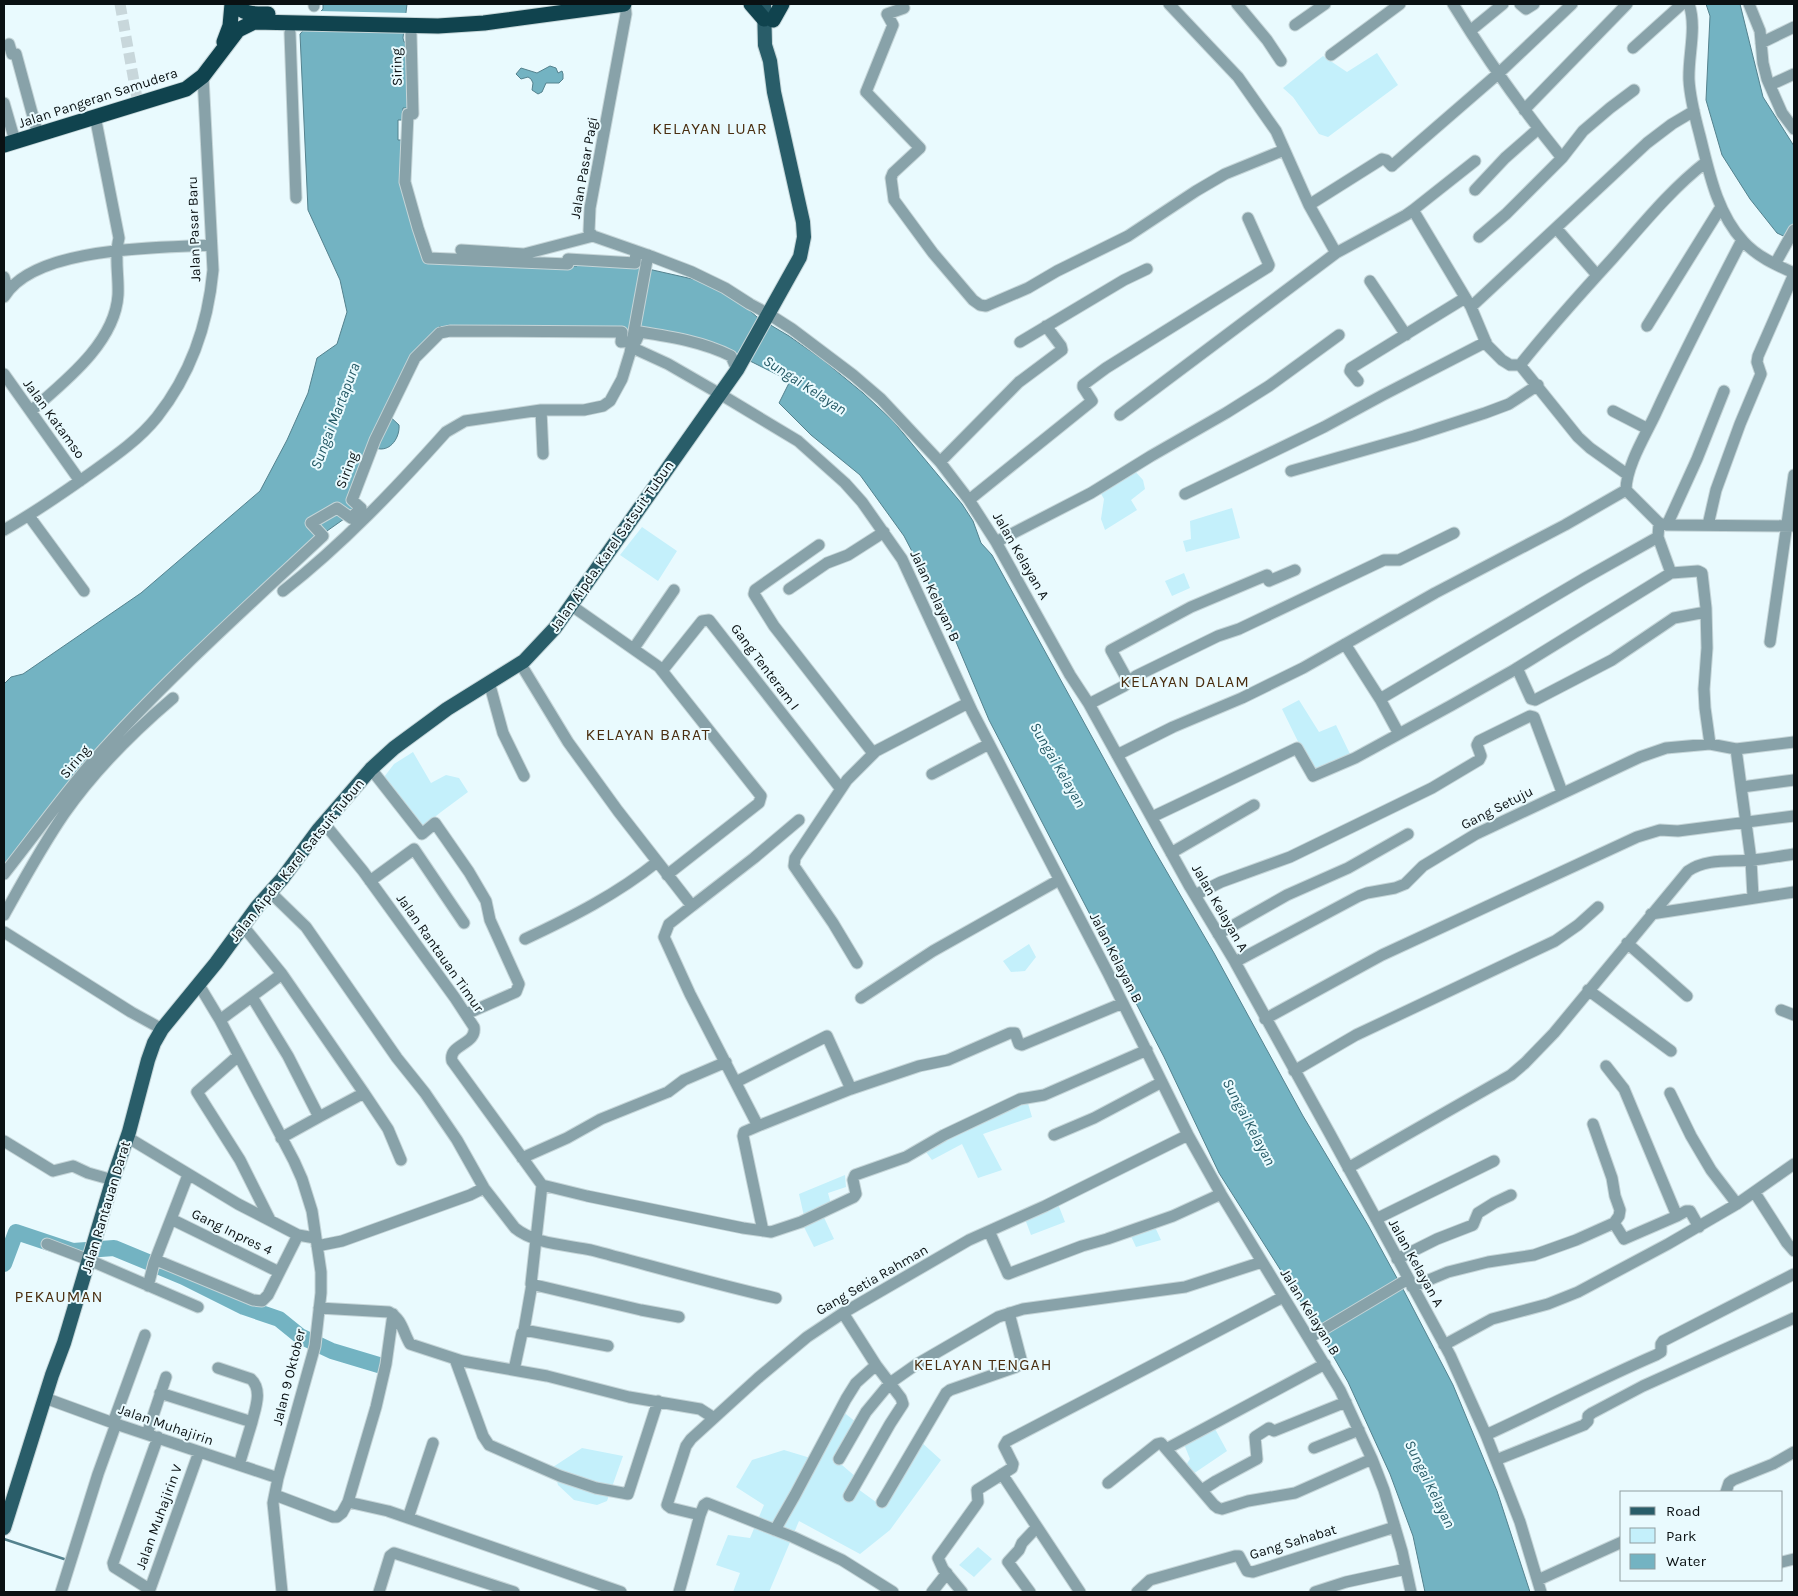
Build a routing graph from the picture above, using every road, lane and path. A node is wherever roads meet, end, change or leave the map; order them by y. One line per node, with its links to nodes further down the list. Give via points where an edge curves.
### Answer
1 (234, 4): 22 (highway); 32 (highway)
2 (557, 4): 23 (highway)
3 (624, 4): 23 (highway); 60 (street, Jalan Pasar Pagi, via 626,14 590,208 589,231)
4 (751, 4): 21 (highway)
5 (773, 4): 21 (main road, Jalan Aipda. Karel Satsuit Tubun)
6 (782, 4): 21 (highway)
7 (1168, 4): 48 (street, via 1238,77 1276,131)
8 (1237, 4): 34 (street)
9 (1325, 4): 24 (street)
10 (1400, 4): 33 (street)
11 (1454, 4): 26 (street)
12 (1503, 4): 26 (street)
13 (1520, 4): 14 (street, via 1526,9)
14 (1534, 4)
15 (1572, 4): 35 (street)
16 (1627, 4): 41 (street)
17 (1682, 4): 31 (street)
18 (1689, 4): 42 (street, via 1692,30 1689,79)
19 (1749, 4): 29 (street, via 1760,31)
20 (904, 8): 48 (street, via 888,14 892,26 866,92 920,148 890,178 894,200 933,253 972,300 980,305 986,306 1028,288 1128,236 1225,174)
21 (767, 14): 77 (main road, Jalan Aipda. Karel Satsuit Tubun, via 765,45 804,237 800,257)
22 (254, 18): 23 (highway, via 437,21); 32 (highway, Jalan Pangeran Samudera, via 238,30)
23 (483, 18)
24 (1294, 25)
25 (1794, 28): 29 (street)
26 (1470, 31): 35 (street)
27 (290, 32): 53 (street)
28 (411, 34): 66 (street, Siring, via 413,114 408,114 404,175 407,195 428,258 568,264 568,259 635,263)
29 (1761, 43): 38 (street)
30 (9, 44): 46 (street, via 12,54 16,54)
31 (1634, 48)
32 (219, 55): 37 (highway, Jalan Pangeran Samudera)
33 (1331, 55)
34 (1282, 61)
35 (1499, 73): 41 (street); 54 (street, via 1392,166 1382,159)
36 (1794, 74): 38 (street)
37 (203, 76): 43 (highway, Jalan Pangeran Samudera, via 180,91 137,101); 63 (street, Jalan Pasar Baru)
38 (1770, 86): 44 (street)
39 (1634, 90): 49 (street, via 1583,131)
40 (4, 103): 47 (street)
41 (1524, 110): 45 (street)
42 (1694, 111): 51 (street); 58 (street, via 1647,143)
43 (95, 116): 46 (highway, Jalan Pangeran Samudera); 65 (street, via 119,238)
44 (1792, 122)
45 (1538, 129): 49 (street); 52 (street)
46 (38, 135): 47 (highway, Jalan Pangeran Samudera)
47 (9, 143)
48 (1284, 150): 54 (street)
49 (1562, 158): 61 (street)
50 (1476, 161): 56 (street)
51 (1706, 162): 55 (street); 72 (street, via 1668,196)
52 (1475, 190)
53 (296, 198)
54 (1309, 204): 67 (street)
55 (1721, 207): 62 (street); 79 (street)
56 (1413, 210): 67 (street); 76 (street)
57 (1248, 218): 105 (street, via 1268,267 1083,384 1092,401)
58 (1556, 228): 72 (street); 76 (street)
59 (1794, 230): 69 (street)
60 (593, 236): 64 (street, via 524,254); 66 (street, Jalan Pasar Pagi)
61 (1479, 237)
62 (1742, 240): 69 (street, via 1755,252); 96 (street)
63 (212, 245): 65 (street); 102 (street, Jalan Pasar Baru, via 210,300 198,346 182,378 156,418 122,451)
64 (461, 250)
65 (116, 251): 75 (street, via 43,266); 93 (street, via 118,295 107,332 82,364)
66 (636, 251): 68 (street, Jalan Pasar Pagi)
67 (1336, 253): 95 (street)
68 (648, 257): 77 (street, Jalan Pasar Pagi, via 717,284); 82 (street)
69 (1777, 260): 71 (street)
70 (1147, 269): 78 (street)
71 (1794, 273): 109 (street, via 1758,356 1761,374 1716,490)
72 (1597, 275): 85 (street)
73 (4, 277): 75 (street)
74 (1370, 281): 80 (street)
75 (6, 294)
76 (1468, 302): 80 (street); 84 (street)
77 (768, 313): 86 (main road, Jalan Aipda. Karel Satsuit Tubun); 98 (street, Jalan Kelayan A, via 874,393)
78 (1046, 326): 83 (street); 98 (street, via 1062,350 1019,382)
79 (1646, 326)
80 (1406, 334): 88 (street, via 1352,368 1350,371)
81 (1339, 336): 115 (street, via 1226,413 1091,493)
82 (632, 341): 86 (street, via 636,341 640,332 712,346 732,356); 91 (street, Jalan Kelayan B); 92 (street, via 622,379 610,400 602,406 584,410); 106 (street, Siring, via 621,342 622,332 440,333 415,358 372,448 352,500)
83 (1020, 342)
84 (1486, 342): 85 (street, via 1502,360 1510,365); 104 (street, via 1324,428)
85 (1520, 365): 89 (street)
86 (738, 366): 91 (main road, Jalan Aipda. Karel Satsuit Tubun)
87 (4, 374): 93 (street, Jalan Katamso)
88 (1358, 380)
89 (1538, 386): 99 (street, via 1510,404 1486,413); 100 (street, via 1578,437)
90 (1724, 391): 108 (street, via 1697,459)
91 (720, 394): 112 (street, Jalan Kelayan B, via 798,441 823,462 846,483); 123 (main road, Jalan Aipda. Karel Satsuit Tubun)
92 (541, 410): 97 (street); 106 (street, via 459,423)
93 (31, 411): 102 (street, Jalan Katamso)
94 (1613, 411): 96 (street)
95 (1120, 414)
96 (1648, 429): 100 (street)
97 (543, 454)
98 (940, 462): 105 (street, Jalan Kelayan A)
99 (1291, 471)
100 (1628, 475): 103 (street)
101 (1794, 475): 110 (street)
102 (80, 481): 107 (street, Jalan Pasar Baru)
103 (1626, 490): 108 (street); 126 (street)
104 (1185, 494)
105 (970, 500): 115 (street, Jalan Kelayan A)
106 (367, 510): 122 (street); 162 (street, Siring, via 351,518 337,508 311,523 323,536 161,690 99,755)
107 (29, 516): 111 (street, Jalan Pasar Baru); 121 (street)
108 (1663, 524): 109 (street); 114 (street)
109 (1708, 525): 110 (street)
110 (1790, 525): 125 (street)
111 (4, 530)
112 (884, 532): 119 (street, via 848,555 827,563); 135 (street, Jalan Kelayan B, via 902,559)
113 (1454, 533): 131 (street, via 1399,560 1384,560)
114 (1658, 537): 118 (street); 134 (street)
115 (996, 542): 136 (street, Jalan Kelayan A)
116 (819, 546): 142 (street, via 755,590 754,594 774,626)
117 (1295, 570): 131 (street, via 1269,581 1266,574 1213,597 1111,650)
118 (1671, 573): 124 (street, via 1701,572); 129 (street)
119 (789, 589)
120 (674, 590): 127 (street)
121 (84, 591)
122 (283, 591)
123 (572, 606): 127 (street); 128 (main road, Jalan Aipda. Karel Satsuit Tubun, via 539,647)
124 (1706, 612): 129 (street, via 1674,618 1612,660 1534,700); 140 (street, via 1704,689)
125 (1770, 642)
126 (1345, 644): 134 (street); 143 (street, via 1242,698)
127 (634, 648): 130 (street)
128 (520, 663): 132 (main road, Jalan Aipda. Karel Satsuit Tubun); 161 (street, via 568,742)
129 (1517, 668): 137 (street)
130 (662, 671): 149 (street, Gang Tenteram I, via 702,621 709,620); 163 (street, via 759,793 761,800)
131 (1128, 681): 136 (street)
132 (489, 682): 144 (main road, Jalan Aipda. Karel Satsuit Tubun, via 394,748); 146 (street, via 503,733)
133 (173, 698): 173 (street, via 113,754 64,814)
134 (1380, 699): 137 (street)
135 (968, 703): 139 (street, Jalan Kelayan B); 142 (street)
136 (1089, 704): 143 (street, Jalan Kelayan A)
137 (1399, 734): 153 (street, via 1313,776 1297,748)
138 (1794, 742): 141 (street, Gang Setuju)
139 (990, 744): 145 (street); 164 (street, Jalan Kelayan B)
140 (1710, 744): 141 (street, Gang Setuju); 150 (street, Gang Setuju, via 1666,748 1640,756)
141 (1736, 749): 148 (street)
142 (873, 754): 149 (street)
143 (1117, 755): 153 (street, Jalan Kelayan A)
144 (371, 769): 156 (main road, Jalan Aipda. Karel Satsuit Tubun); 190 (street, via 422,834 435,823 469,872 486,901 490,920 519,984 516,992)
145 (932, 774)
146 (524, 776)
147 (1794, 780): 148 (street)
148 (1742, 787): 155 (street)
149 (841, 790): 181 (street, via 793,863)
150 (1562, 792): 168 (street, via 1534,718 1530,716 1479,740 1480,758 1432,788 1290,857); 180 (street, Gang Setuju, via 1476,834 1423,866 1405,884 1359,896)
151 (1254, 805): 158 (street)
152 (1794, 816): 155 (street)
153 (1152, 817): 158 (street, Jalan Kelayan A)
154 (799, 820): 170 (street)
155 (1745, 822): 160 (street); 192 (street, via 1678,831 1660,830 1637,838 1382,955)
156 (324, 823): 165 (street, Jalan Rantauan Timur); 167 (main road, Jalan Aipda. Karel Satsuit Tubun)
157 (1408, 834): 177 (street)
158 (1171, 853): 168 (street, Jalan Kelayan A)
159 (1794, 854): 160 (street)
160 (1751, 860): 169 (street); 172 (street, via 1712,862 1693,868)
161 (657, 862): 163 (street); 178 (street, via 604,899)
162 (4, 874)
163 (667, 875): 170 (street)
164 (1059, 880): 187 (street, via 933,951); 188 (street, Jalan Kelayan B)
165 (370, 881): 174 (street, via 414,849); 190 (street, Jalan Rantauan Timur)
166 (1794, 892): 169 (street)
167 (271, 893): 175 (main road, Jalan Aipda. Karel Satsuit Tubun); 222 (street, via 306,927 425,1093)
168 (1195, 895): 177 (street, Jalan Kelayan A)
169 (1753, 897): 172 (street)
170 (692, 906): 198 (street, via 669,924 664,936 684,983)
171 (1598, 907): 200 (street, via 1555,941 1356,1035)
172 (1651, 914): 179 (street)
173 (4, 915)
174 (464, 923)
175 (243, 926): 182 (street); 183 (main road, Jalan Aipda. Karel Satsuit Tubun)
176 (4, 932): 194 (street)
177 (1218, 934): 180 (street, Jalan Kelayan A)
178 (526, 939)
179 (1627, 944): 184 (street); 185 (street)
180 (1235, 962): 192 (street, Jalan Kelayan A)
181 (857, 963)
182 (282, 974): 186 (street); 204 (street)
183 (199, 985): 193 (street, Jalan 9 Oktober); 194 (main road, Jalan Aipda. Karel Satsuit Tubun)
184 (1588, 990): 196 (street); 218 (street, via 1540,1048 1511,1075)
185 (1688, 996)
186 (252, 997): 193 (street); 206 (street, via 288,1056)
187 (861, 998)
188 (1123, 1003): 195 (street, Jalan Kelayan B); 203 (street, via 1022,1045 1015,1033 1010,1033 948,1060 919,1066)
189 (1781, 1010): 191 (street)
190 (466, 1014): 214 (street, Jalan Rantauan Timur, via 474,1027 474,1035 453,1052 452,1061)
191 (1794, 1015)
192 (1265, 1018): 200 (street, Jalan Kelayan A)
193 (220, 1020): 197 (street, Jalan 9 Oktober)
194 (162, 1029): 211 (main road, Jalan Rantauan Darat, via 148,1060)
195 (1147, 1050): 202 (street, Jalan Kelayan B); 233 (street, via 1044,1095 1020,1099 906,1157 855,1175 852,1180 854,1197 785,1228)
196 (1671, 1051)
197 (238, 1056): 212 (street, Jalan 9 Oktober); 229 (street, via 197,1092 240,1160)
198 (726, 1062): 201 (street); 214 (street)
199 (1606, 1066): 227 (street, via 1624,1089)
200 (1294, 1071): 218 (street, Jalan Kelayan A)
201 (736, 1082): 203 (street, via 827,1036); 208 (street)
202 (1162, 1082): 209 (street, Jalan Kelayan B); 210 (street)
203 (851, 1089): 208 (street)
204 (364, 1093): 206 (street); 215 (street, via 388,1129)
205 (1670, 1093): 226 (street, via 1711,1170)
206 (319, 1117): 212 (street)
207 (1593, 1124): 231 (street, via 1612,1178 1620,1213)
208 (758, 1126): 233 (street, via 742,1136)
209 (1188, 1134): 224 (street, Jalan Kelayan B); 234 (street, Gang Setia Rahman)
210 (1054, 1135)
211 (127, 1137): 219 (street); 220 (main road, Jalan Rantauan Darat)
212 (281, 1138): 237 (street, Jalan 9 Oktober, via 307,1194)
213 (4, 1141): 220 (street, via 53,1171 73,1166)
214 (522, 1158): 221 (street, Jalan Rantauan Timur)
215 (401, 1160)
216 (1494, 1161): 230 (street)
217 (1794, 1164): 223 (street)
218 (1348, 1168): 230 (street, Jalan Kelayan A)
219 (188, 1174): 228 (street); 229 (street)
220 (113, 1180): 240 (main road, Jalan Rantauan Darat)
221 (542, 1185): 233 (street); 236 (street)
222 (484, 1188): 236 (street, via 515,1228); 237 (street, via 470,1196 342,1241)
223 (1755, 1193): 226 (street); 239 (street)
224 (1221, 1194): 234 (street, via 1173,1216 1008,1274); 242 (street, Jalan Kelayan B)
225 (1511, 1195): 241 (street, via 1478,1213 1473,1225)
226 (1737, 1204): 232 (street)
227 (1677, 1216): 231 (street, via 1624,1239); 232 (street, via 1690,1210)
228 (171, 1219): 243 (street); 244 (street, Gang Inpres 4)
229 (270, 1220): 235 (street)
230 (1376, 1220): 241 (street, Jalan Kelayan A)
231 (1614, 1223): 246 (street, via 1546,1252)
232 (1699, 1227): 261 (street, via 1578,1292 1492,1319)
233 (763, 1231)
234 (989, 1231): 253 (street, Gang Setia Rahman)
235 (298, 1235): 237 (street); 244 (street)
236 (536, 1239): 247 (street); 250 (street)
237 (316, 1242): 252 (street, Jalan 9 Oktober, via 321,1272)
238 (47, 1244): 240 (street)
239 (1794, 1251)
240 (91, 1252): 248 (street); 271 (main road, Jalan Rantauan Darat)
241 (1398, 1259): 246 (street, Jalan Kelayan A)
242 (1262, 1262): 249 (street, Jalan Kelayan B); 254 (street, via 1185,1287)
243 (154, 1264): 244 (street, via 258,1301 268,1295); 248 (street)
244 (279, 1272)
245 (1794, 1274): 278 (street, via 1667,1339 1656,1355)
246 (1408, 1282): 260 (street); 261 (street, Jalan Kelayan A)
247 (532, 1284): 256 (street); 258 (street)
248 (148, 1286): 251 (street)
249 (1283, 1297): 260 (street, Jalan Kelayan B); 289 (street, via 1007,1441 1004,1446 1013,1466)
250 (776, 1298)
251 (198, 1307)
252 (319, 1308): 255 (street); 290 (street, Jalan 9 Oktober, via 315,1342)
253 (843, 1312): 265 (street); 274 (street, Gang Setia Rahman, via 807,1337)
254 (1009, 1313): 269 (street, via 974,1330); 297 (street, via 1021,1363 946,1393)
255 (393, 1314): 263 (street, via 410,1344); 296 (street, via 376,1407)
256 (680, 1317)
257 (1794, 1318): 287 (street, via 1643,1386 1592,1413 1584,1425)
258 (524, 1330): 262 (street); 267 (street)
259 (145, 1335): 276 (street)
260 (1312, 1336): 264 (street, Jalan Kelayan B)
261 (1444, 1345): 278 (street, Jalan Kelayan A)
262 (608, 1346)
263 (455, 1359): 267 (street); 272 (street, via 489,1445 596,1488 628,1494)
264 (1325, 1364): 273 (street, Jalan Kelayan B); 281 (street)
265 (876, 1365): 269 (street); 303 (street, via 856,1383 846,1399)
266 (218, 1368): 275 (street, via 254,1382 257,1402)
267 (514, 1370): 272 (street)
268 (166, 1377): 270 (street)
269 (890, 1383): 285 (street, via 866,1412); 295 (street, via 903,1405)
270 (160, 1393): 275 (street); 279 (street)
271 (45, 1398): 276 (street, Jalan Muhajirin); 302 (main road, Jalan Rantauan Darat)
272 (658, 1401): 274 (street, via 700,1409)
273 (1346, 1402): 277 (street, Jalan Kelayan B); 292 (street, via 1274,1431 1269,1428 1255,1437 1257,1460)
274 (714, 1418): 298 (street, Gang Setia Rahman, via 686,1446 667,1505)
275 (252, 1422): 288 (street)
276 (114, 1423): 279 (street, Jalan Muhajirin); 309 (street)
277 (1359, 1430): 282 (street); 286 (street, Jalan Kelayan B)
278 (1486, 1435): 287 (street, Jalan Kelayan A)
279 (152, 1436): 283 (street, Jalan Muhajirin); 308 (street, via 113,1563 114,1567)
280 (433, 1443): 299 (street)
281 (1168, 1448): 291 (street, via 1157,1444); 292 (street)
282 (1314, 1448)
283 (199, 1452): 288 (street, Jalan Muhajirin); 308 (street, Jalan Muhajirin V)
284 (1794, 1452): 293 (street, via 1733,1480)
285 (839, 1459)
286 (1372, 1459): 292 (street, via 1295,1493 1248,1501 1222,1510); 301 (street, Jalan Kelayan B)
287 (1496, 1460): 307 (street, Jalan Kelayan A)
288 (239, 1465): 290 (street, Jalan Muhajirin)
289 (1002, 1474): 300 (street); 306 (street, via 977,1490 978,1502 939,1556 939,1562)
290 (278, 1478): 294 (street, Jalan 9 Oktober)
291 (1108, 1483)
292 (1202, 1490)
293 (1726, 1491)
294 (274, 1495): 296 (street, via 334,1517 339,1516); 310 (street, Jalan 9 Oktober)
295 (849, 1496)
296 (348, 1502): 299 (street)
297 (882, 1502)
298 (700, 1516): 303 (street, via 708,1503); 314 (street)
299 (408, 1518): 313 (street)
300 (1037, 1527): 318 (street, via 1008,1562); 319 (street)
301 (1395, 1527): 305 (street, Jalan Kelayan B); 320 (street, Gang Sahabat, via 1253,1572 1245,1569 1238,1556 1150,1580)
302 (4, 1528)
303 (775, 1530): 315 (street, via 842,1560)
304 (1620, 1543): 307 (street)
305 (1406, 1569): 321 (street); 322 (street, Jalan Kelayan B)
306 (948, 1573): 316 (street); 317 (street)
307 (1538, 1580): 323 (street, Jalan Kelayan A)
308 (149, 1591)
309 (61, 1592)
310 (282, 1592)
311 (381, 1592): 312 (street, via 390,1556 394,1553)
312 (514, 1592)
313 (621, 1592)
314 (679, 1592)
315 (894, 1592)
316 (932, 1592)
317 (962, 1592)
318 (1030, 1592)
319 (1080, 1592)
320 (1137, 1592)
321 (1315, 1592)
322 (1411, 1592)
323 (1541, 1592)

